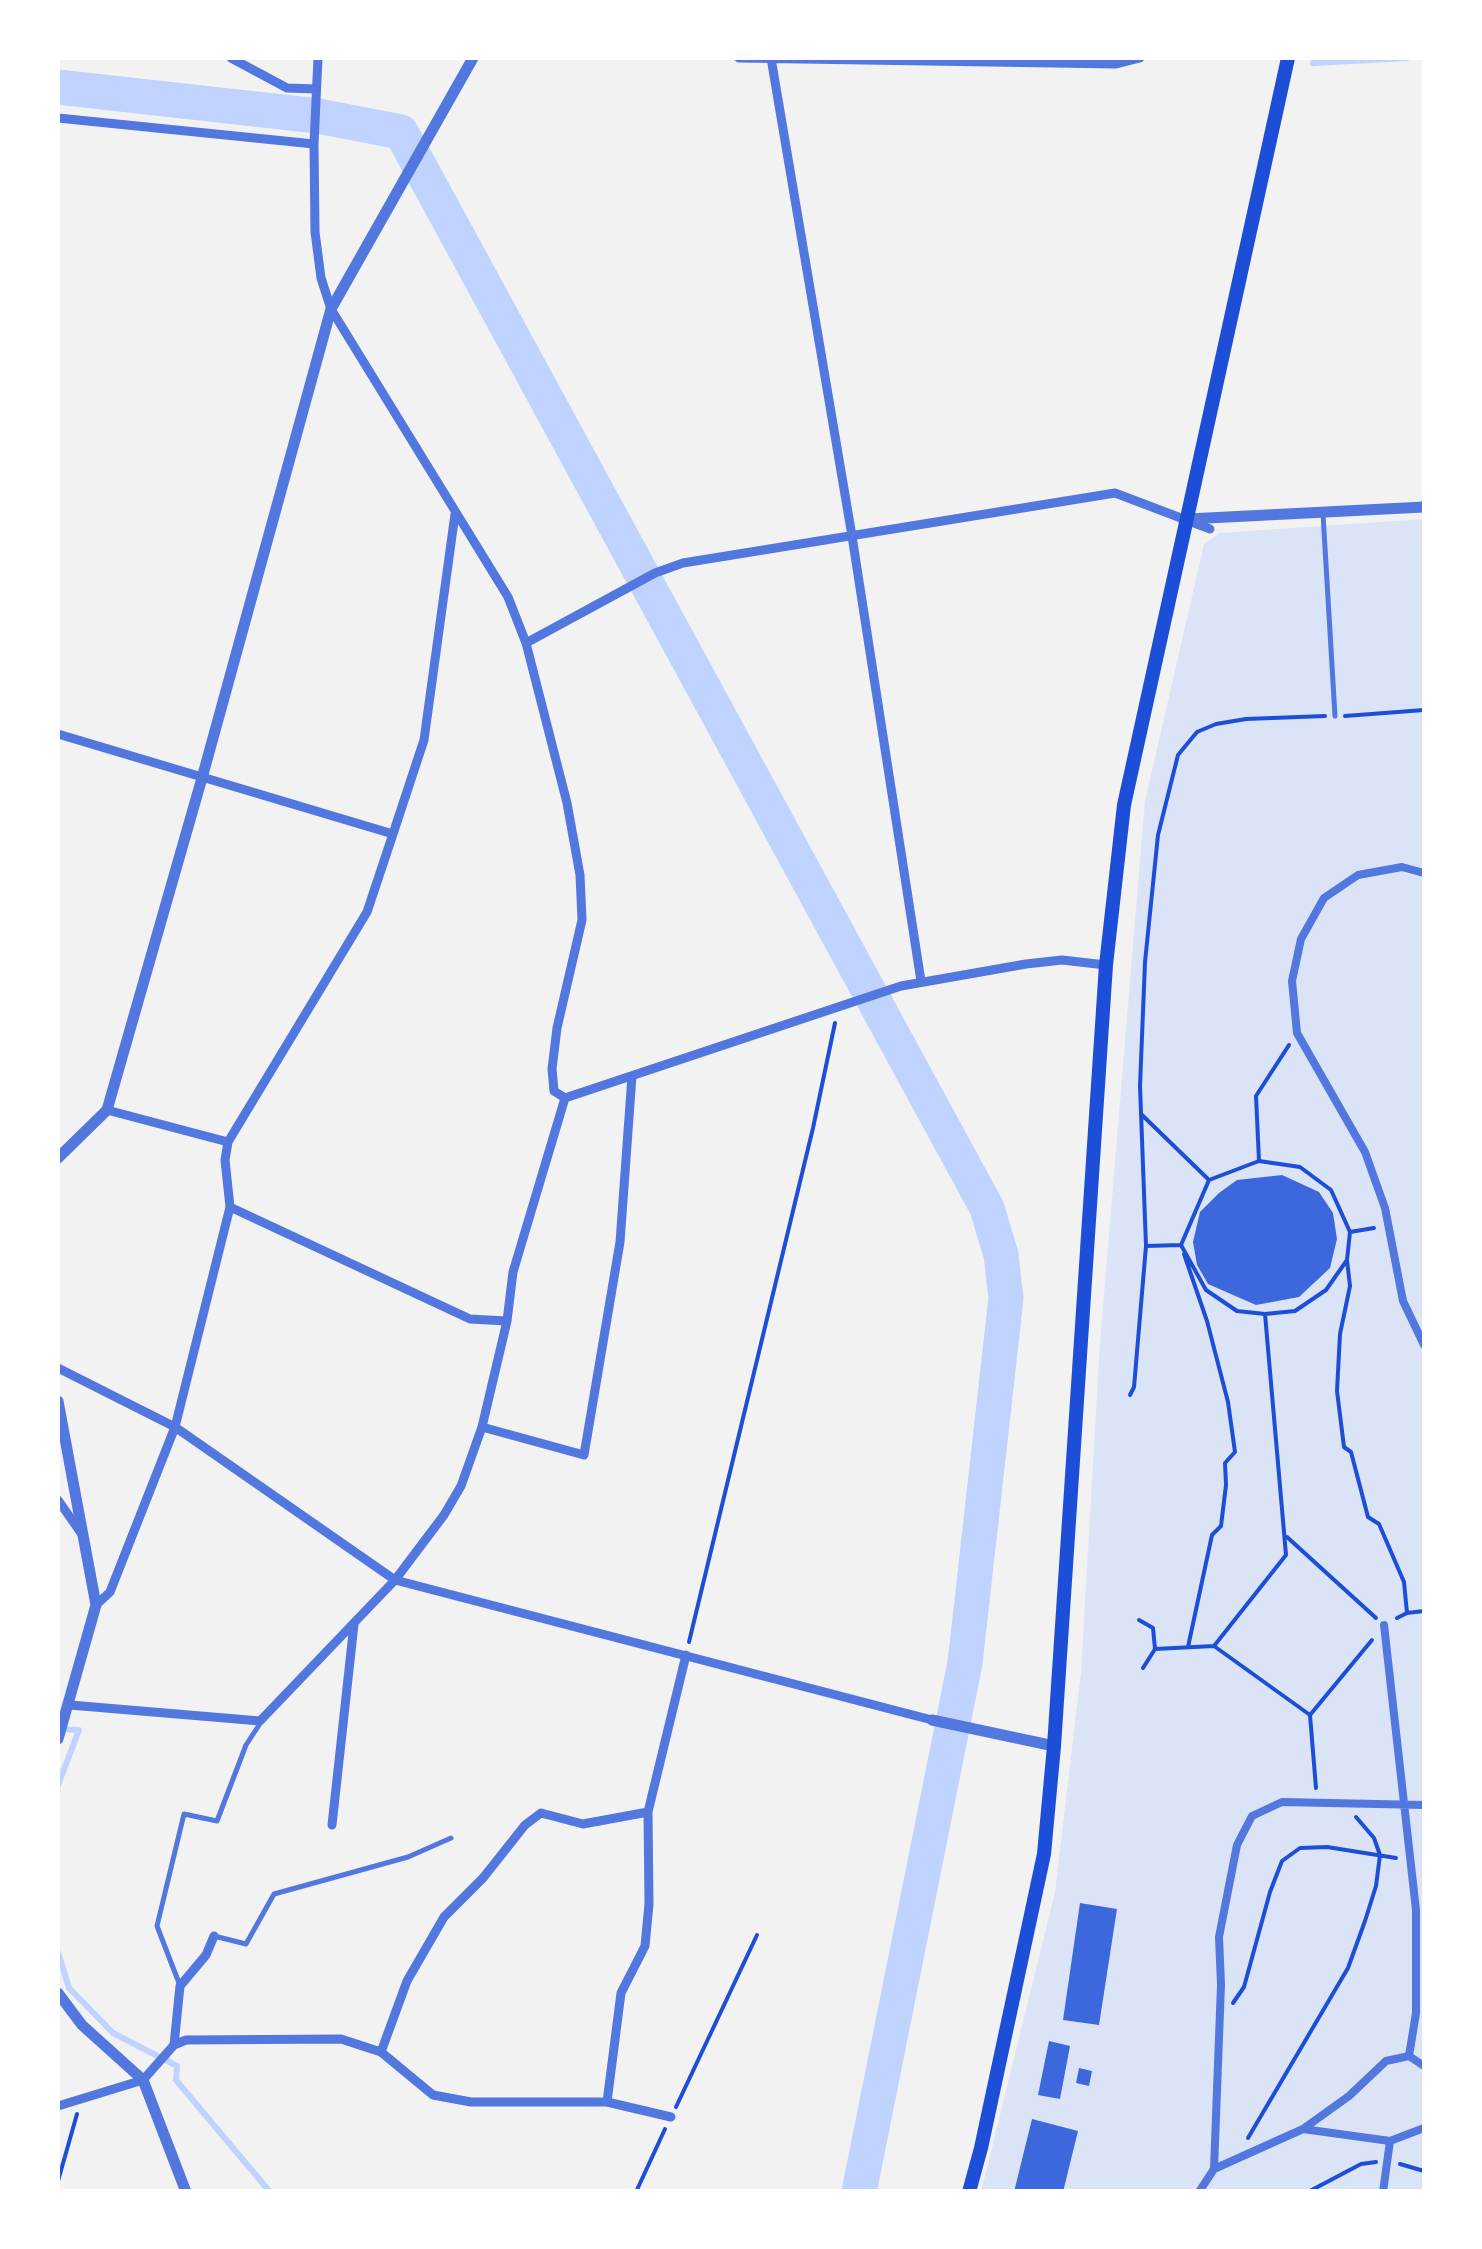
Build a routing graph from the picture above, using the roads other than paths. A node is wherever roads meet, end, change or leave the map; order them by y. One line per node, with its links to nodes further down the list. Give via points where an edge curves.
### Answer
1 (231, 58): 8 (street, via 288,88)
2 (318, 58): 8 (street)
3 (473, 58): 11 (street)
4 (738, 58): 5 (street)
5 (771, 58): 6 (street, via 1116,64); 16 (street)
6 (1140, 58)
7 (1288, 58): 15 (main road)
8 (316, 89): 10 (street)
9 (58, 118): 10 (street)
10 (314, 144): 11 (street, via 315,232)
11 (330, 309): 14 (street); 20 (street)
12 (1424, 507): 13 (street)
13 (1322, 512): 15 (street); 18 (lane)
14 (455, 513): 17 (street, via 508,597); 21 (street, via 424,740)
15 (1188, 519): 16 (street, via 1210,529 1115,493); 23 (main road, via 1124,805)
16 (852, 536): 17 (street, via 683,563); 24 (street)
17 (526, 643): 26 (street, via 580,875 582,920 552,1069 554,1091)
18 (1336, 716)
19 (58, 734): 20 (street)
20 (202, 778): 21 (street); 27 (street)
21 (393, 834): 28 (street, via 367,912)
22 (1424, 873): 32 (street, via 1402,867 1358,875 1324,898 1301,939 1292,981 1297,1033 1366,1152 1403,1301)
23 (1106, 964): 24 (street, via 1062,960); 48 (main road)
24 (921, 981): 25 (street)
25 (632, 1076): 26 (street); 36 (street, via 620,1242 584,1454)
26 (565, 1098): 31 (street, via 513,1272)
27 (107, 1110): 28 (street); 29 (street)
28 (228, 1142): 30 (street)
29 (58, 1158)
30 (230, 1208): 31 (street, via 470,1319); 35 (street)
31 (507, 1321): 36 (street)
32 (1424, 1345)
33 (58, 1368): 35 (street)
34 (58, 1400): 38 (street)
35 (175, 1427): 39 (street); 40 (street, via 110,1592)
36 (482, 1427): 39 (street, via 461,1486)
37 (58, 1500): 38 (street)
38 (83, 1535): 40 (street)
39 (395, 1580): 41 (street); 43 (street)
40 (96, 1605): 44 (street)
41 (354, 1622): 45 (street); 52 (street)
42 (1384, 1625): 49 (street)
43 (686, 1656): 46 (street); 51 (street)
44 (64, 1704): 45 (street); 47 (street)
45 (262, 1719): 55 (lane, via 218,1821 184,1814 157,1926)
46 (932, 1720): 48 (street)
47 (58, 1739)
48 (1054, 1746): 70 (main road, via 1044,1854)
49 (1404, 1803): 50 (street); 59 (street, via 1416,1910); 68 (street, via 1282,1802 1252,1816 1238,1845 1220,1938)
50 (1424, 1804)
51 (648, 1812): 58 (street, via 583,1824 540,1813 525,1825 444,1917 407,1981); 62 (street, via 645,1946 621,1993)
52 (332, 1825)
53 (451, 1838): 54 (lane, via 408,1857 274,1894 246,1944)
54 (214, 1936): 55 (street)
55 (180, 1986): 57 (street)
56 (58, 1993): 61 (street)
57 (174, 2046): 58 (street, via 186,2040 341,2040); 61 (street)
58 (382, 2052): 62 (street, via 433,2095 471,2102)
59 (1409, 2056): 60 (street); 66 (street, via 1386,2061)
60 (1424, 2066)
61 (143, 2080): 63 (street); 69 (street)
62 (607, 2102): 64 (street)
63 (58, 2106)
64 (671, 2116)
65 (1424, 2128): 67 (street)
66 (1304, 2129): 67 (street); 68 (street)
67 (1390, 2141): 72 (street)
68 (1214, 2169): 71 (street)
69 (186, 2192)
70 (969, 2192)
71 (1199, 2192)
72 (1383, 2192)

